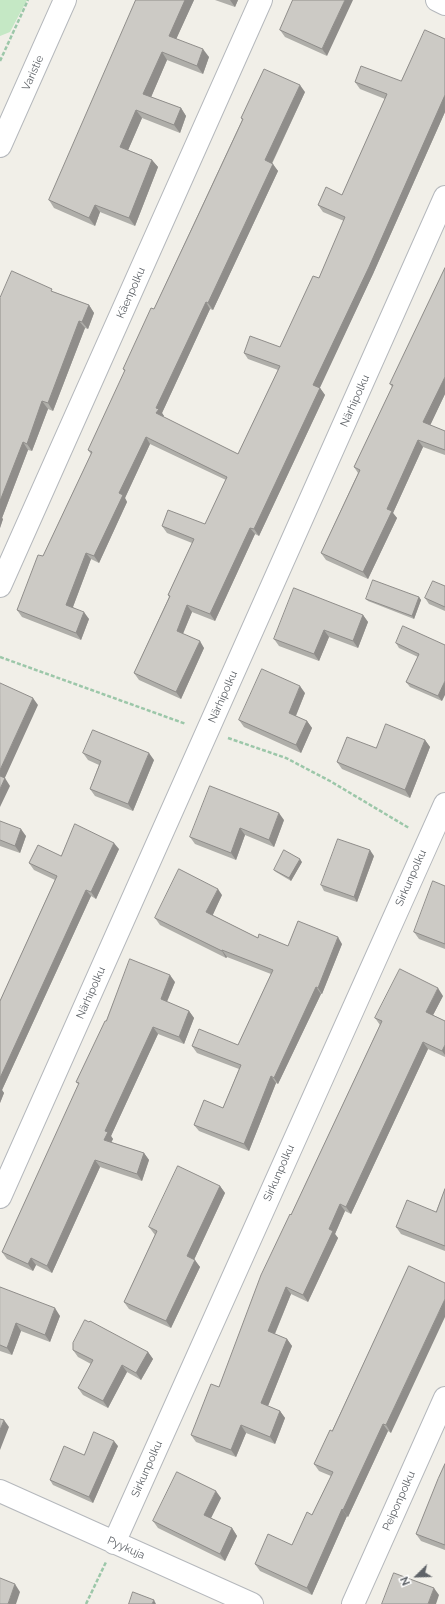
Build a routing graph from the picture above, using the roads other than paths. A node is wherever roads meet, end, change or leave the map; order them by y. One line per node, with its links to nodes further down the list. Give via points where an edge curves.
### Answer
1 (65, 0): 5 (street, Varistie)
2 (261, 0): 7 (street, Käenpolku)
3 (437, 0): 4 (street)
4 (445, 4)
5 (0, 146)
6 (445, 197): 9 (street, Närhipolku)
7 (0, 586)
8 (445, 804): 12 (street, Sirkunpolku)
9 (0, 1197)
10 (445, 1398): 14 (street, Peiponpolku)
11 (0, 1491): 12 (street, Pyykuja)
12 (111, 1551): 13 (street, Pyykuja)
13 (252, 1604)
14 (353, 1604)

